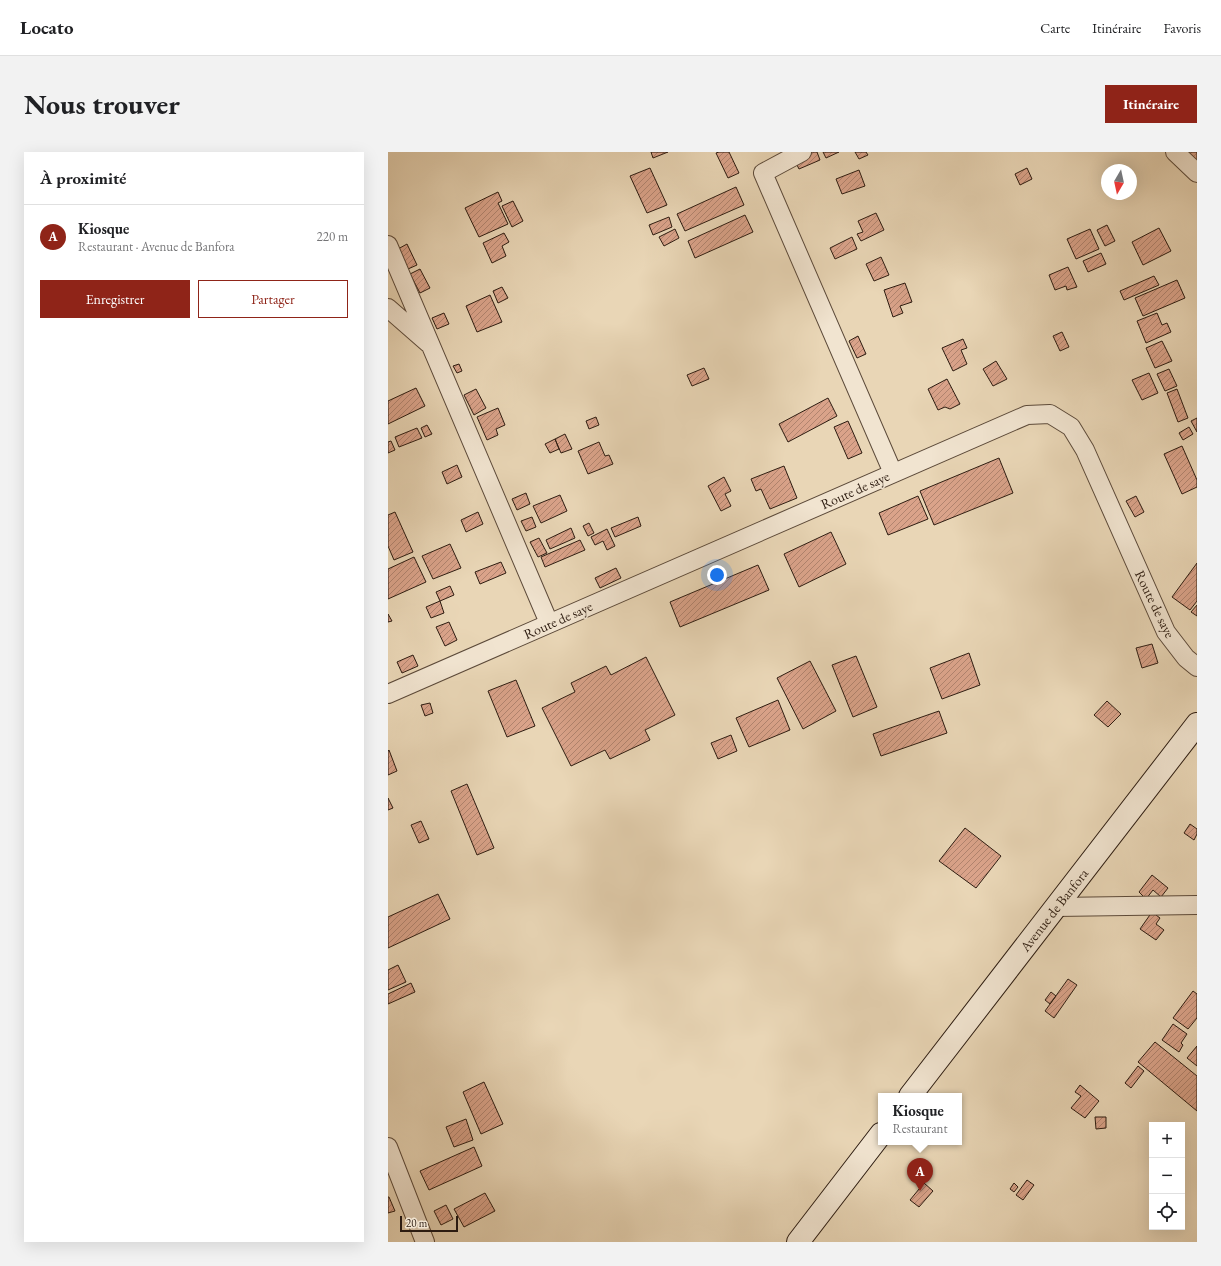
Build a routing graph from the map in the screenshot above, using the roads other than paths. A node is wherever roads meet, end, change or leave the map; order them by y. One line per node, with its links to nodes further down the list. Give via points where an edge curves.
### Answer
1 (802, 152): 7 (street, via 763,173)
2 (1175, 152): 3 (street)
3 (1197, 173)
4 (388, 245): 6 (street)
5 (388, 308): 6 (street)
6 (431, 346): 8 (street)
7 (893, 474): 8 (street, Route de saye); 9 (street, Route de saye, via 1027,415 1050,414 1070,427 1085,450 1166,632 1186,658)
8 (549, 623): 10 (street, Route de saye)
9 (1197, 667)
10 (388, 694)
11 (1197, 724): 13 (main road, Avenue de Banfora)
12 (1197, 905): 13 (street)
13 (1056, 907): 14 (main road, Avenue de Banfora)
14 (912, 1093)
15 (878, 1138): 18 (main road)
16 (388, 1147): 17 (street)
17 (425, 1242)
18 (798, 1242)

